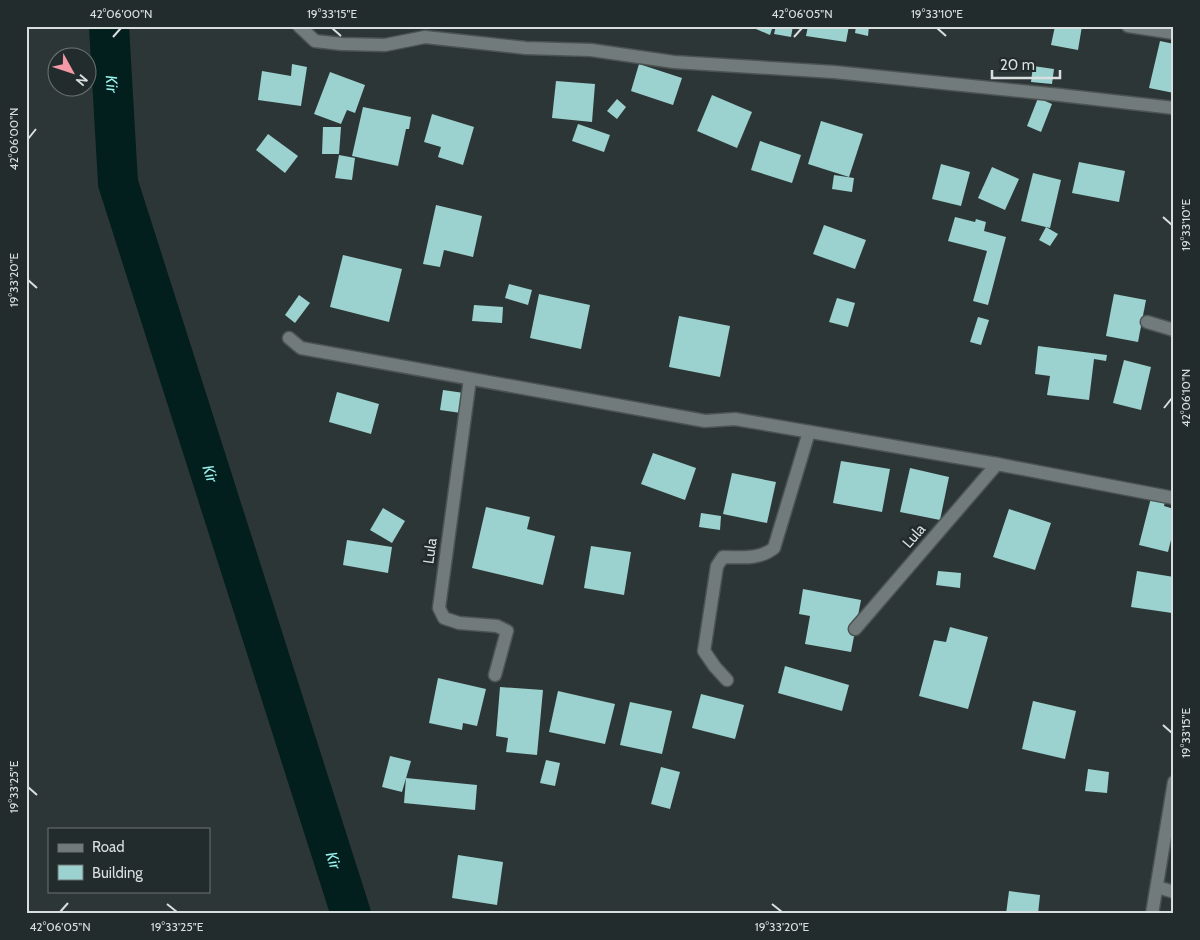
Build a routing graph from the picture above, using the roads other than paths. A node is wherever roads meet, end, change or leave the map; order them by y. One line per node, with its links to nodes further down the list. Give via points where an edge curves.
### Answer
1 (299, 26): 4 (street, via 315,41 342,44 384,45 425,37 526,48 591,50 674,62 843,73)
2 (1128, 26): 3 (street)
3 (1174, 33)
4 (1174, 108)
5 (1147, 322): 6 (street)
6 (1174, 330)
7 (289, 338): 8 (street, via 301,348)
8 (470, 379): 9 (street, via 705,421 735,419); 13 (street, Lula, via 439,608 444,618 497,626 507,631)
9 (809, 432): 10 (street); 14 (street, via 774,548 766,555 756,557 723,557 717,566 704,651)
10 (997, 464): 11 (street); 12 (street, Lula)
11 (1174, 498)
12 (855, 629)
13 (495, 675)
14 (727, 680)
15 (1174, 782): 16 (street)
16 (1156, 887): 17 (street); 18 (street)
17 (1174, 892)
18 (1152, 914)

